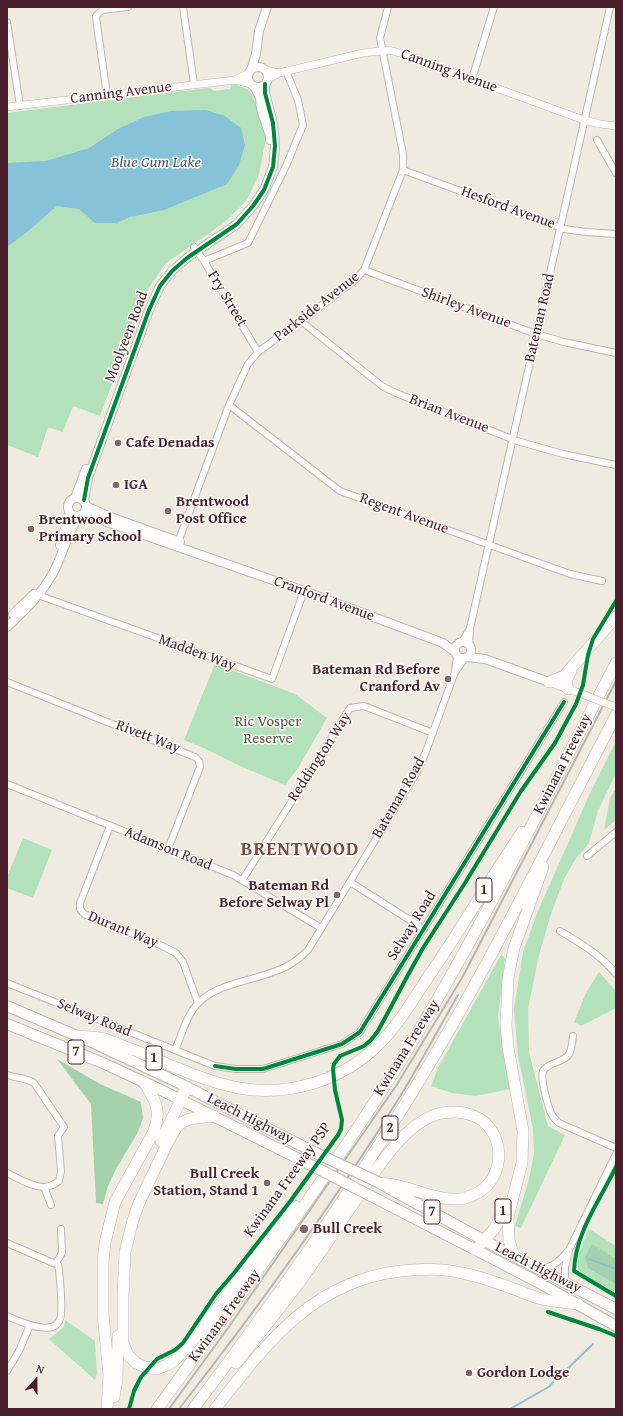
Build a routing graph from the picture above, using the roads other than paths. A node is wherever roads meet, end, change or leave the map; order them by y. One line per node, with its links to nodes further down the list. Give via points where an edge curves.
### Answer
1 (128, 7): 18 (street, via 102,10 96,16)
2 (183, 7): 16 (street)
3 (267, 7): 9 (main road, via 259,31)
4 (388, 7): 8 (street, Parkside Avenue, via 380,38)
5 (494, 7): 13 (street)
6 (610, 7): 21 (street, Bateman Road)
7 (7, 22): 19 (street)
8 (382, 50): 12 (street, Canning Avenue); 13 (street, Canning Avenue, via 403,54); 24 (street, Parkside Avenue, via 403,154)
9 (256, 54): 10 (main road); 11 (main road)
10 (263, 70): 11 (main road, Canning Avenue, via 257,68); 12 (street, Canning Avenue); 15 (main road, via 267,75)
11 (250, 71): 14 (street, Canning Avenue); 17 (main road, via 248,78)
12 (283, 72): 15 (street, Canning Avenue); 29 (street, via 298,100 303,125 286,166 248,243)
13 (472, 79): 21 (street, Canning Avenue)
14 (235, 80): 16 (street, Canning Avenue); 17 (street, Canning Avenue)
15 (266, 82): 17 (main road, Canning Avenue, via 260,87); 28 (main road, Moolyeen Road, via 265,93 275,142 270,175 264,190 237,224)
16 (194, 84): 18 (street, Canning Avenue)
17 (252, 85): 28 (main road, Moolyeen Road, via 260,98 270,136 267,168 246,209)
18 (107, 95): 19 (street, Canning Avenue)
19 (20, 106): 20 (street, Canning Avenue)
20 (7, 107)
21 (585, 120): 22 (street, Canning Avenue); 26 (street, Bateman Road)
22 (616, 126)
23 (597, 140): 25 (street)
24 (403, 170): 26 (street, Hesford Avenue); 30 (street, Parkside Avenue)
25 (616, 173)
26 (560, 228): 27 (street, Hesford Avenue); 32 (street, Bateman Road)
27 (616, 234)
28 (196, 249): 29 (street, Fry Street); 38 (main road, Moolyeen Road, via 172,265 151,294); 39 (main road, Moolyeen Road, via 172,270 155,295 88,478)
29 (204, 261): 33 (street, Fry Street)
30 (364, 270): 31 (street, Parkside Avenue, via 355,280); 32 (street, Shirley Avenue)
31 (301, 321): 33 (street, Parkside Avenue); 36 (street, Brian Avenue, via 382,386 396,394)
32 (536, 334): 34 (street, Shirley Avenue); 36 (street, Bateman Road)
33 (258, 352): 35 (street, Parkside Avenue, via 248,364)
34 (616, 353)
35 (229, 405): 41 (street, Parkside Avenue); 42 (street, Regent Avenue, via 340,491)
36 (513, 440): 37 (street, Brian Avenue); 42 (street, Bateman Road)
37 (616, 465)
38 (75, 498): 39 (main road, via 81,498); 40 (main road, Moolyeen Road, via 68,504)
39 (83, 509): 40 (main road); 41 (main road, Cranford Avenue); 45 (main road, Moolyeen Road, via 73,525 54,572)
40 (70, 514): 45 (main road, Moolyeen Road, via 48,572)
41 (178, 544): 44 (main road, Cranford Avenue)
42 (489, 545): 43 (street, Regent Avenue, via 570,574); 49 (street, Bateman Road)
43 (602, 581)
44 (304, 591): 45 (street, Madden Way, via 272,679); 49 (main road, Cranford Avenue)
45 (36, 595): 47 (main road, Moolyeen Road); 48 (main road, Moolyeen Road)
46 (616, 617): 51 (highway)
47 (7, 620)
48 (7, 627)
49 (463, 650): 53 (main road, Cranford Avenue); 58 (street, Bateman Road)
50 (616, 663): 60 (highway, Kwinana Freeway / 1)
51 (574, 666): 53 (highway, via 561,678); 54 (highway, via 567,681)
52 (7, 682): 64 (street, Rivett Way, via 195,757 199,761 200,767)
53 (549, 682): 54 (street, Cranford Avenue)
54 (571, 690): 56 (street, Cranford Avenue, bridge)
55 (564, 702): 69 (street, Selway Road)
56 (616, 707)
57 (616, 715): 62 (highway, Kwinana Freeway / 1)
58 (433, 733): 66 (street, Reddington Way, via 364,706 350,708); 67 (street, Bateman Road, via 417,772)
59 (7, 784): 61 (street, Adamson Road)
60 (543, 802): 78 (highway, 1, via 398,1021 371,1052 341,1072 305,1086 260,1091 208,1080 105,1039); 86 (highway, Kwinana Freeway / 2, via 453,973 395,1070)
61 (110, 826): 64 (street, Adamson Road); 75 (street, Durant Way, via 80,903 81,912 176,953 183,962)
62 (557, 828): 90 (highway, 1, via 514,948 508,978 507,1033 523,1131 523,1155); 114 (highway, Kwinana Freeway / 2, via 478,978 372,1156 319,1236)
63 (616, 832): 65 (street)
64 (168, 849): 66 (street, Adamson Road)
65 (587, 856)
66 (243, 879): 68 (street, Adamson Road)
67 (350, 882): 68 (street, Bateman Road); 69 (street)
68 (321, 928): 75 (street, Bateman Road, via 308,950 288,966 215,991)
69 (424, 929): 80 (street, Selway Road, via 360,1032 342,1044 263,1069 236,1070 215,1066)
70 (560, 931): 72 (street, via 587,947)
71 (616, 961): 72 (street)
72 (610, 966): 73 (street)
73 (616, 974)
74 (7, 983): 80 (street, Selway Road)
75 (198, 1004): 80 (street, Bateman Road, via 188,1017)
76 (7, 1006): 78 (highway, Leach Highway / 7)
77 (7, 1024): 82 (highway, Leach Highway / 7, via 69,1048)
78 (78, 1036): 83 (highway, Leach Highway / 7)
79 (572, 1036): 87 (street, via 570,1053 566,1058 549,1065 543,1072 542,1080 550,1112 560,1123)
80 (175, 1050)
81 (7, 1075): 92 (street, via 34,1083 64,1127 58,1136 61,1171 59,1181)
82 (144, 1082): 84 (highway, Leach Highway / 7); 111 (highway, via 158,1109 157,1122 115,1202 105,1243 103,1314 109,1375)
83 (187, 1087): 84 (highway); 91 (highway, Leach Highway / 7, bridge, via 316,1154)
84 (181, 1100): 85 (highway, Leach Highway / 7); 106 (highway, via 145,1174 121,1244 118,1268)
85 (214, 1116): 97 (highway, Leach Highway / 7, bridge); 106 (highway, via 187,1120 179,1124 139,1203 125,1252)
86 (343, 1148): 109 (highway, via 277,1228 194,1339 175,1360 162,1368 145,1367 130,1358); 113 (highway, Kwinana Freeway / 2)
87 (616, 1148)
88 (616, 1154): 98 (street)
89 (7, 1173): 92 (street)
90 (518, 1181): 95 (highway, 1, via 495,1228); 99 (highway, via 508,1217 509,1237)
91 (380, 1183): 95 (highway, Leach Highway / 7); 115 (highway, via 404,1187 434,1197 460,1199 473,1196 492,1180 497,1170 499,1149 490,1128 474,1116 462,1112 437,1115 410,1130 378,1169 298,1284)
92 (44, 1187): 93 (street)
93 (51, 1205)
94 (61, 1229): 100 (street, via 62,1252)
95 (485, 1241): 97 (highway, 1); 99 (highway, Leach Highway / 7)
96 (7, 1243): 100 (street)
97 (476, 1250): 103 (highway, Leach Highway / 7)
98 (569, 1250): 101 (street, via 551,1267); 102 (street)
99 (514, 1256): 101 (highway, Leach Highway / 7)
100 (56, 1263): 107 (street, via 59,1270 61,1318 50,1328)
101 (541, 1269): 102 (highway, Leach Highway / 7)
102 (565, 1282): 104 (highway, Leach Highway / 7)
103 (578, 1304): 108 (highway, Leach Highway / 7); 116 (highway, via 542,1299 478,1277 442,1269 389,1272 363,1279 333,1291 309,1306 271,1340)
104 (616, 1309)
105 (7, 1316): 107 (street)
106 (120, 1321): 109 (highway)
107 (30, 1325): 110 (street)
108 (616, 1326)
109 (121, 1342): 112 (highway)
110 (7, 1371)
111 (107, 1409)
112 (112, 1409)
113 (158, 1409)
114 (194, 1409)
115 (199, 1409)
116 (215, 1409)

